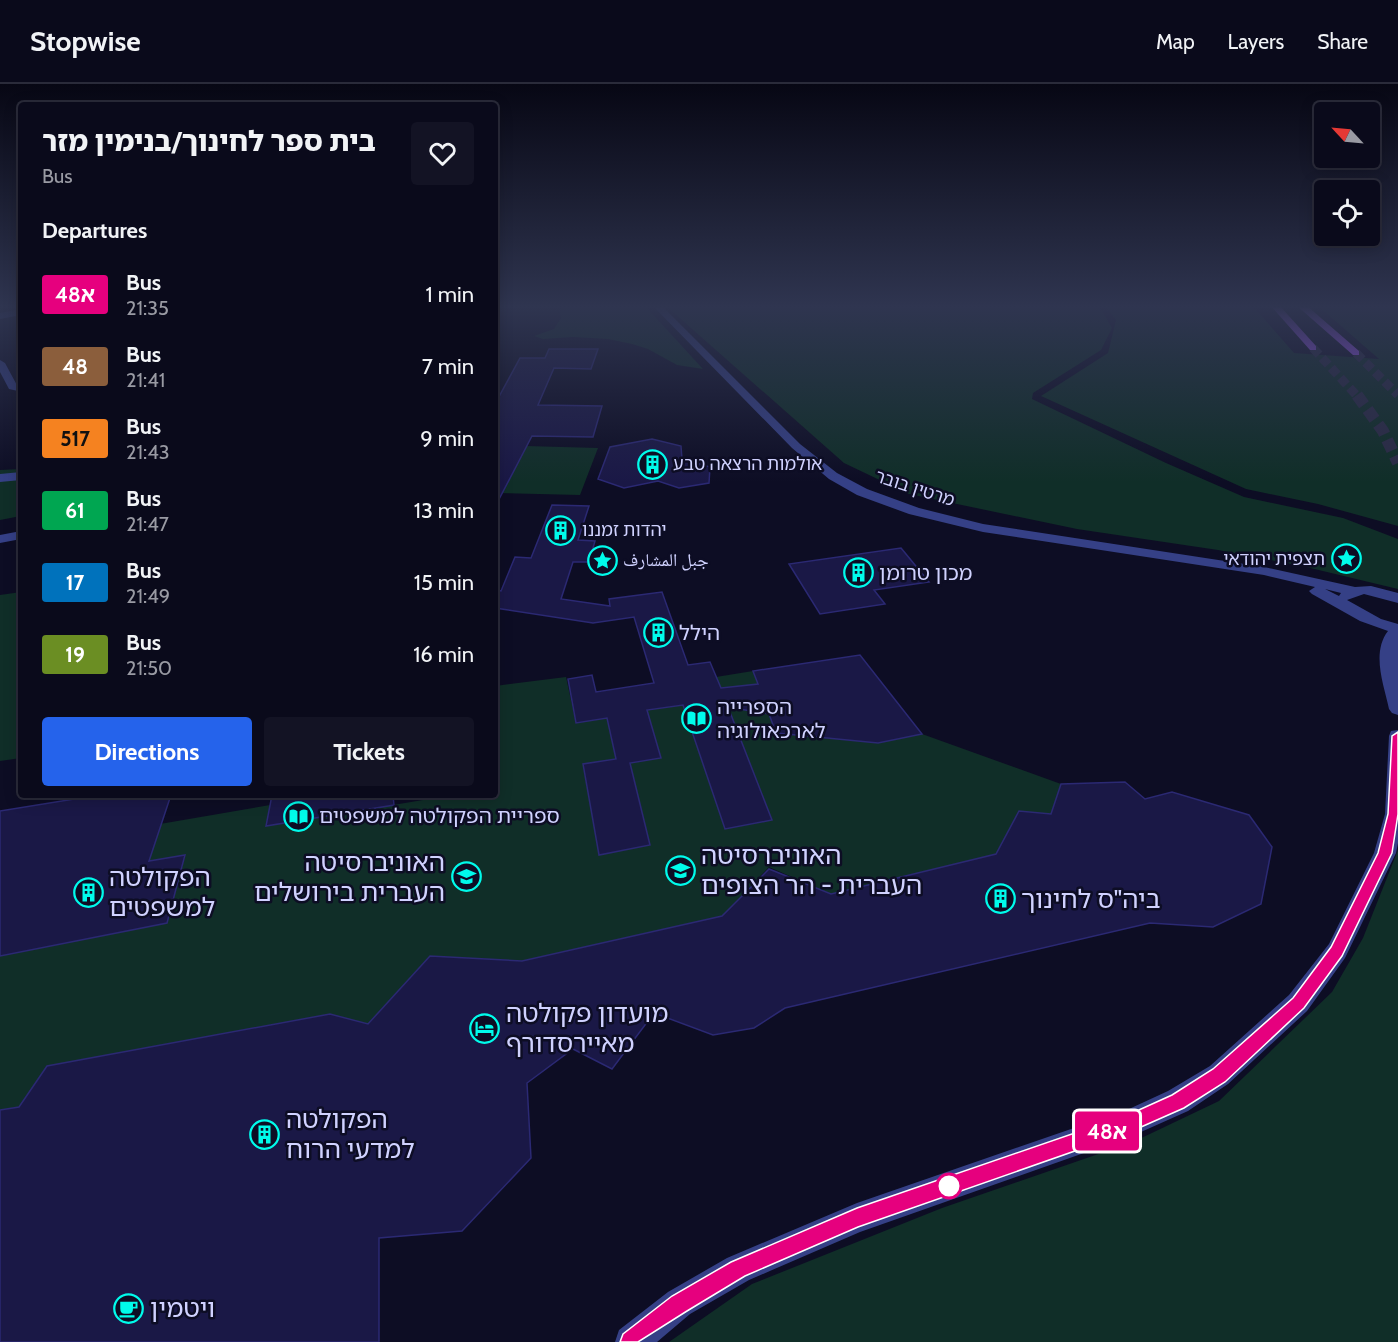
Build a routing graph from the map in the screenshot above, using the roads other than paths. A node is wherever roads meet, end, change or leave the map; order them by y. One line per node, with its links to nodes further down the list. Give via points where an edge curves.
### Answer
1 (0, 363): 3 (street)
2 (715, 364): 9 (street, מרטין בובר, via 796,446 833,476 888,502 983,528 1232,567)
3 (14, 389)
4 (18, 476): 5 (street)
5 (0, 479): 6 (street)
6 (18, 481)
7 (18, 536): 8 (street)
8 (0, 539)
9 (1350, 598): 10 (street, via 1376,591); 11 (street)
10 (1398, 598)
11 (1360, 617): 12 (street); 13 (street, via 1378,637)
12 (1398, 629): 13 (street, via 1389,642)
13 (1389, 660): 14 (street)
14 (1398, 709)
15 (1398, 736): 16 (street, via 1395,814 1385,853 1337,951 1298,1003 1219,1076 1160,1110 1112,1130 857,1218 738,1269 680,1304)
16 (631, 1342)

